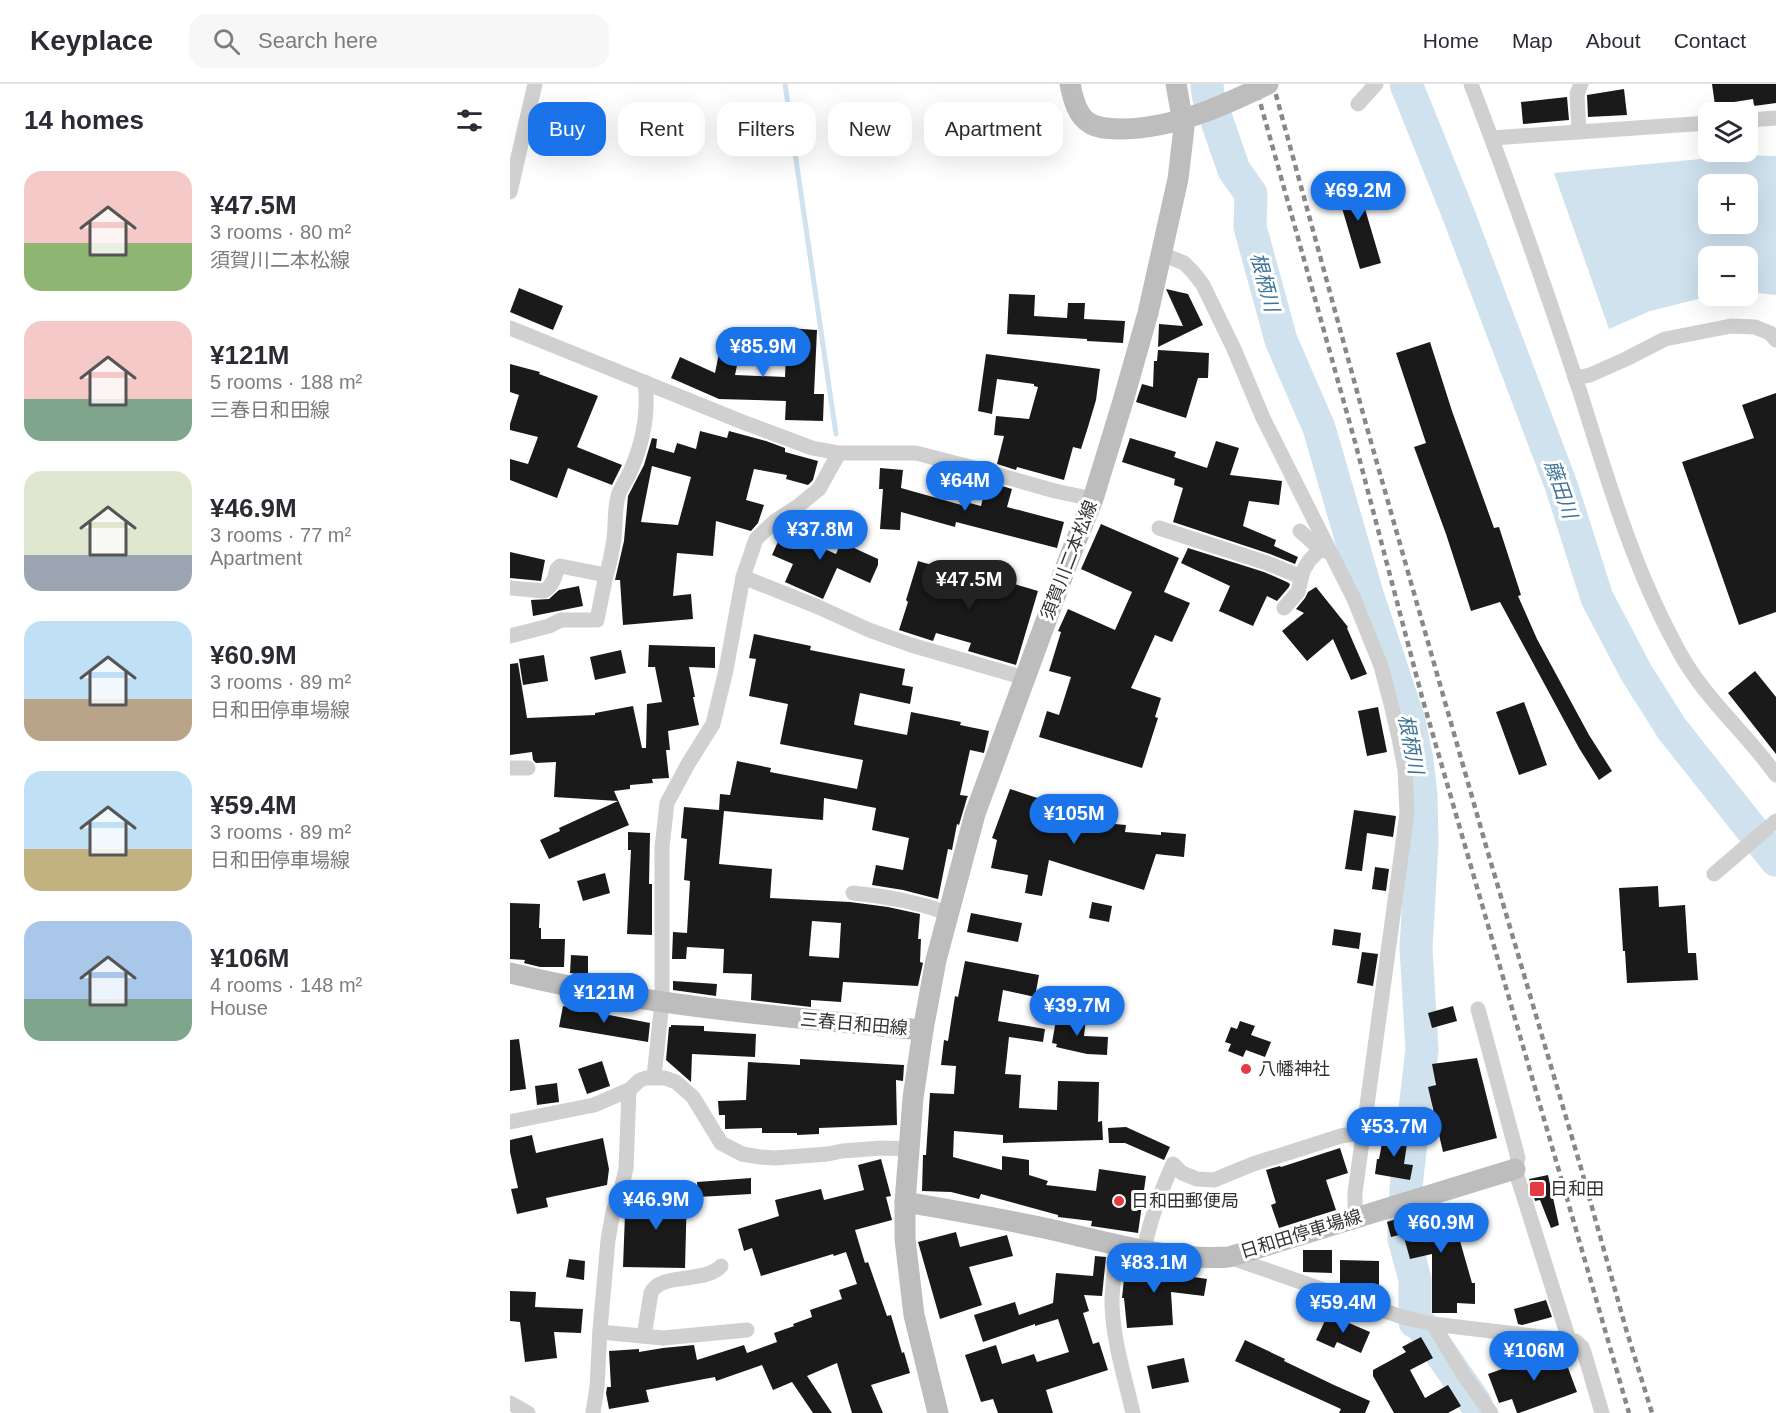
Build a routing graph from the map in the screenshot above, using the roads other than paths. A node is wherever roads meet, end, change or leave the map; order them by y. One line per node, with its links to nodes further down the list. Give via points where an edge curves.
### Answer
1 (535, 84): 14 (street)
2 (1070, 84): 4 (main road, bridge, via 1080,114 1090,124 1108,129 1162,125 1238,99)
3 (1176, 84): 15 (main road, 須賀川二本松線, via 1184,128)
4 (1268, 84)
5 (1376, 84): 8 (street)
6 (1471, 84): 13 (street)
7 (1581, 84): 12 (street, via 1577,94)
8 (1358, 104)
9 (1776, 118): 10 (street)
10 (1758, 119)
11 (1698, 124): 12 (street)
12 (1579, 132): 13 (street)
13 (1492, 138): 18 (street)
14 (510, 192)
15 (1162, 254): 21 (main road, 須賀川二本松線); 24 (street, via 1184,263 1203,285)
16 (510, 328): 19 (street)
17 (1776, 340): 18 (street, via 1755,327 1720,328 1665,339 1590,375)
18 (1575, 378): 34 (street, via 1655,606 1699,682)
19 (645, 382): 20 (street, via 812,448); 25 (street, via 644,430 619,493)
20 (839, 453): 21 (street, via 916,453); 26 (street, via 819,489 756,539)
21 (1093, 499): 31 (main road, 須賀川二本松線)
22 (1159, 528): 27 (street, via 1268,562)
23 (1300, 531): 24 (street)
24 (1326, 551): 27 (street, via 1309,561); 46 (street, via 1354,598 1381,666 1399,738 1406,794 1407,813)
25 (606, 575): 28 (street, via 560,566 548,590); 30 (street, via 597,620 561,620)
26 (743, 577): 31 (street, via 869,630); 40 (street, via 713,724 667,803 662,847)
27 (1301, 577): 29 (street, via 1298,592)
28 (510, 588)
29 (1284, 608)
30 (510, 636)
31 (1025, 678): 38 (main road, 須賀川二本松線, via 975,814)
32 (510, 768): 33 (street)
33 (528, 768)
34 (1776, 775)
35 (1776, 821): 36 (street)
36 (1714, 874)
37 (854, 893): 38 (street, via 905,900)
38 (948, 913): 42 (main road, 須賀川二本松線)
39 (510, 974): 40 (main road, 三春日和田線)
40 (662, 1002): 42 (main road, 三春日和田線); 43 (street)
41 (1478, 1009): 48 (street, via 1518,1158)
42 (923, 1030): 47 (main road, 三春日和田線)
43 (654, 1077): 44 (street, via 640,1080); 47 (street, via 682,1086 703,1111 721,1143 742,1154 775,1158)
44 (629, 1090): 45 (street, via 594,1105); 57 (street, via 626,1169 608,1240)
45 (510, 1122)
46 (1363, 1132): 50 (street, via 1355,1193); 52 (street, via 1253,1164 1214,1180 1197,1179 1173,1164 1157,1200)
47 (909, 1149): 49 (main road, 三春日和田線)
48 (1515, 1169): 50 (main road, 日和田停車場線); 59 (street)
49 (905, 1202): 51 (main road, 日和田停車場線); 63 (main road, 三春日和田線, via 914,1315)
50 (1357, 1217): 53 (main road, 日和田停車場線)
51 (1118, 1244): 52 (main road, 日和田停車場線); 64 (street, via 1112,1306)
52 (1144, 1250): 53 (main road, 日和田停車場線)
53 (1229, 1257): 55 (street, via 1402,1317)
54 (721, 1266): 58 (street, via 717,1271 658,1284)
55 (1433, 1324): 59 (street); 65 (street)
56 (747, 1330): 58 (street, via 682,1337)
57 (600, 1332): 58 (street); 62 (street)
58 (644, 1336)
59 (1569, 1340): 66 (street, via 1582,1347)
60 (510, 1403): 61 (street)
61 (528, 1413)
62 (592, 1413)
63 (938, 1413)
64 (1133, 1413)
65 (1491, 1413)
66 (1602, 1413)

